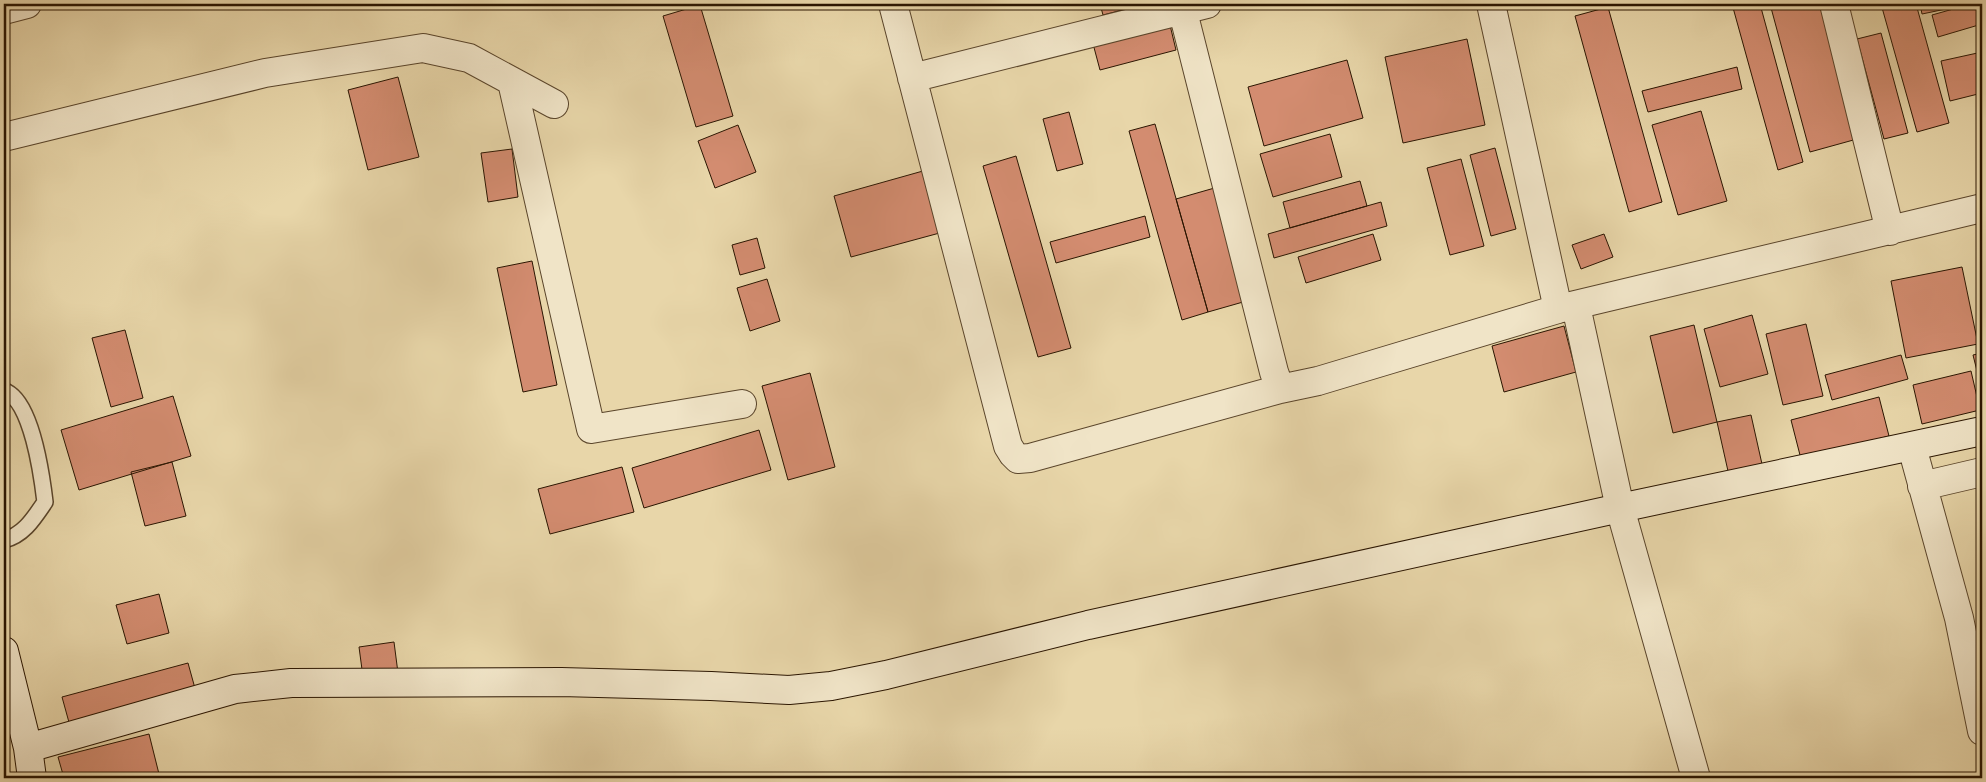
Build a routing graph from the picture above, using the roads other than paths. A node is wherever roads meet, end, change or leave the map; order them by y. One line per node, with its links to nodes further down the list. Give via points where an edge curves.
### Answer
1 (28, 4): 6 (street)
2 (893, 4): 7 (street)
3 (1490, 4): 13 (street)
4 (1834, 4): 12 (street)
5 (1190, 6): 7 (street); 14 (street, via 1271,362)
6 (4, 10)
7 (912, 78): 14 (street, via 1008,446 1013,454 1018,458 1030,458)
8 (512, 82): 9 (street); 10 (street, via 469,58 423,48 265,73); 16 (street, via 591,429)
9 (554, 104)
10 (4, 137)
11 (1982, 208): 12 (street)
12 (1890, 231): 13 (street)
13 (1567, 307): 14 (street, via 1318,381); 21 (street)
14 (1280, 388)
15 (4, 391): 22 (lane, via 10,393 25,412 42,475 45,502 30,525)
16 (742, 404)
17 (1982, 431): 18 (street)
18 (1912, 447): 20 (street); 21 (street)
19 (1982, 472): 20 (street)
20 (1922, 486): 23 (street)
21 (1620, 508): 26 (street, via 1088,625 831,686 789,690 561,682 292,683 235,689); 28 (street)
22 (4, 540)
23 (1971, 615): 25 (street)
24 (4, 651): 26 (street)
25 (1982, 731)
26 (28, 748): 27 (street)
27 (32, 778)
28 (1696, 778)

